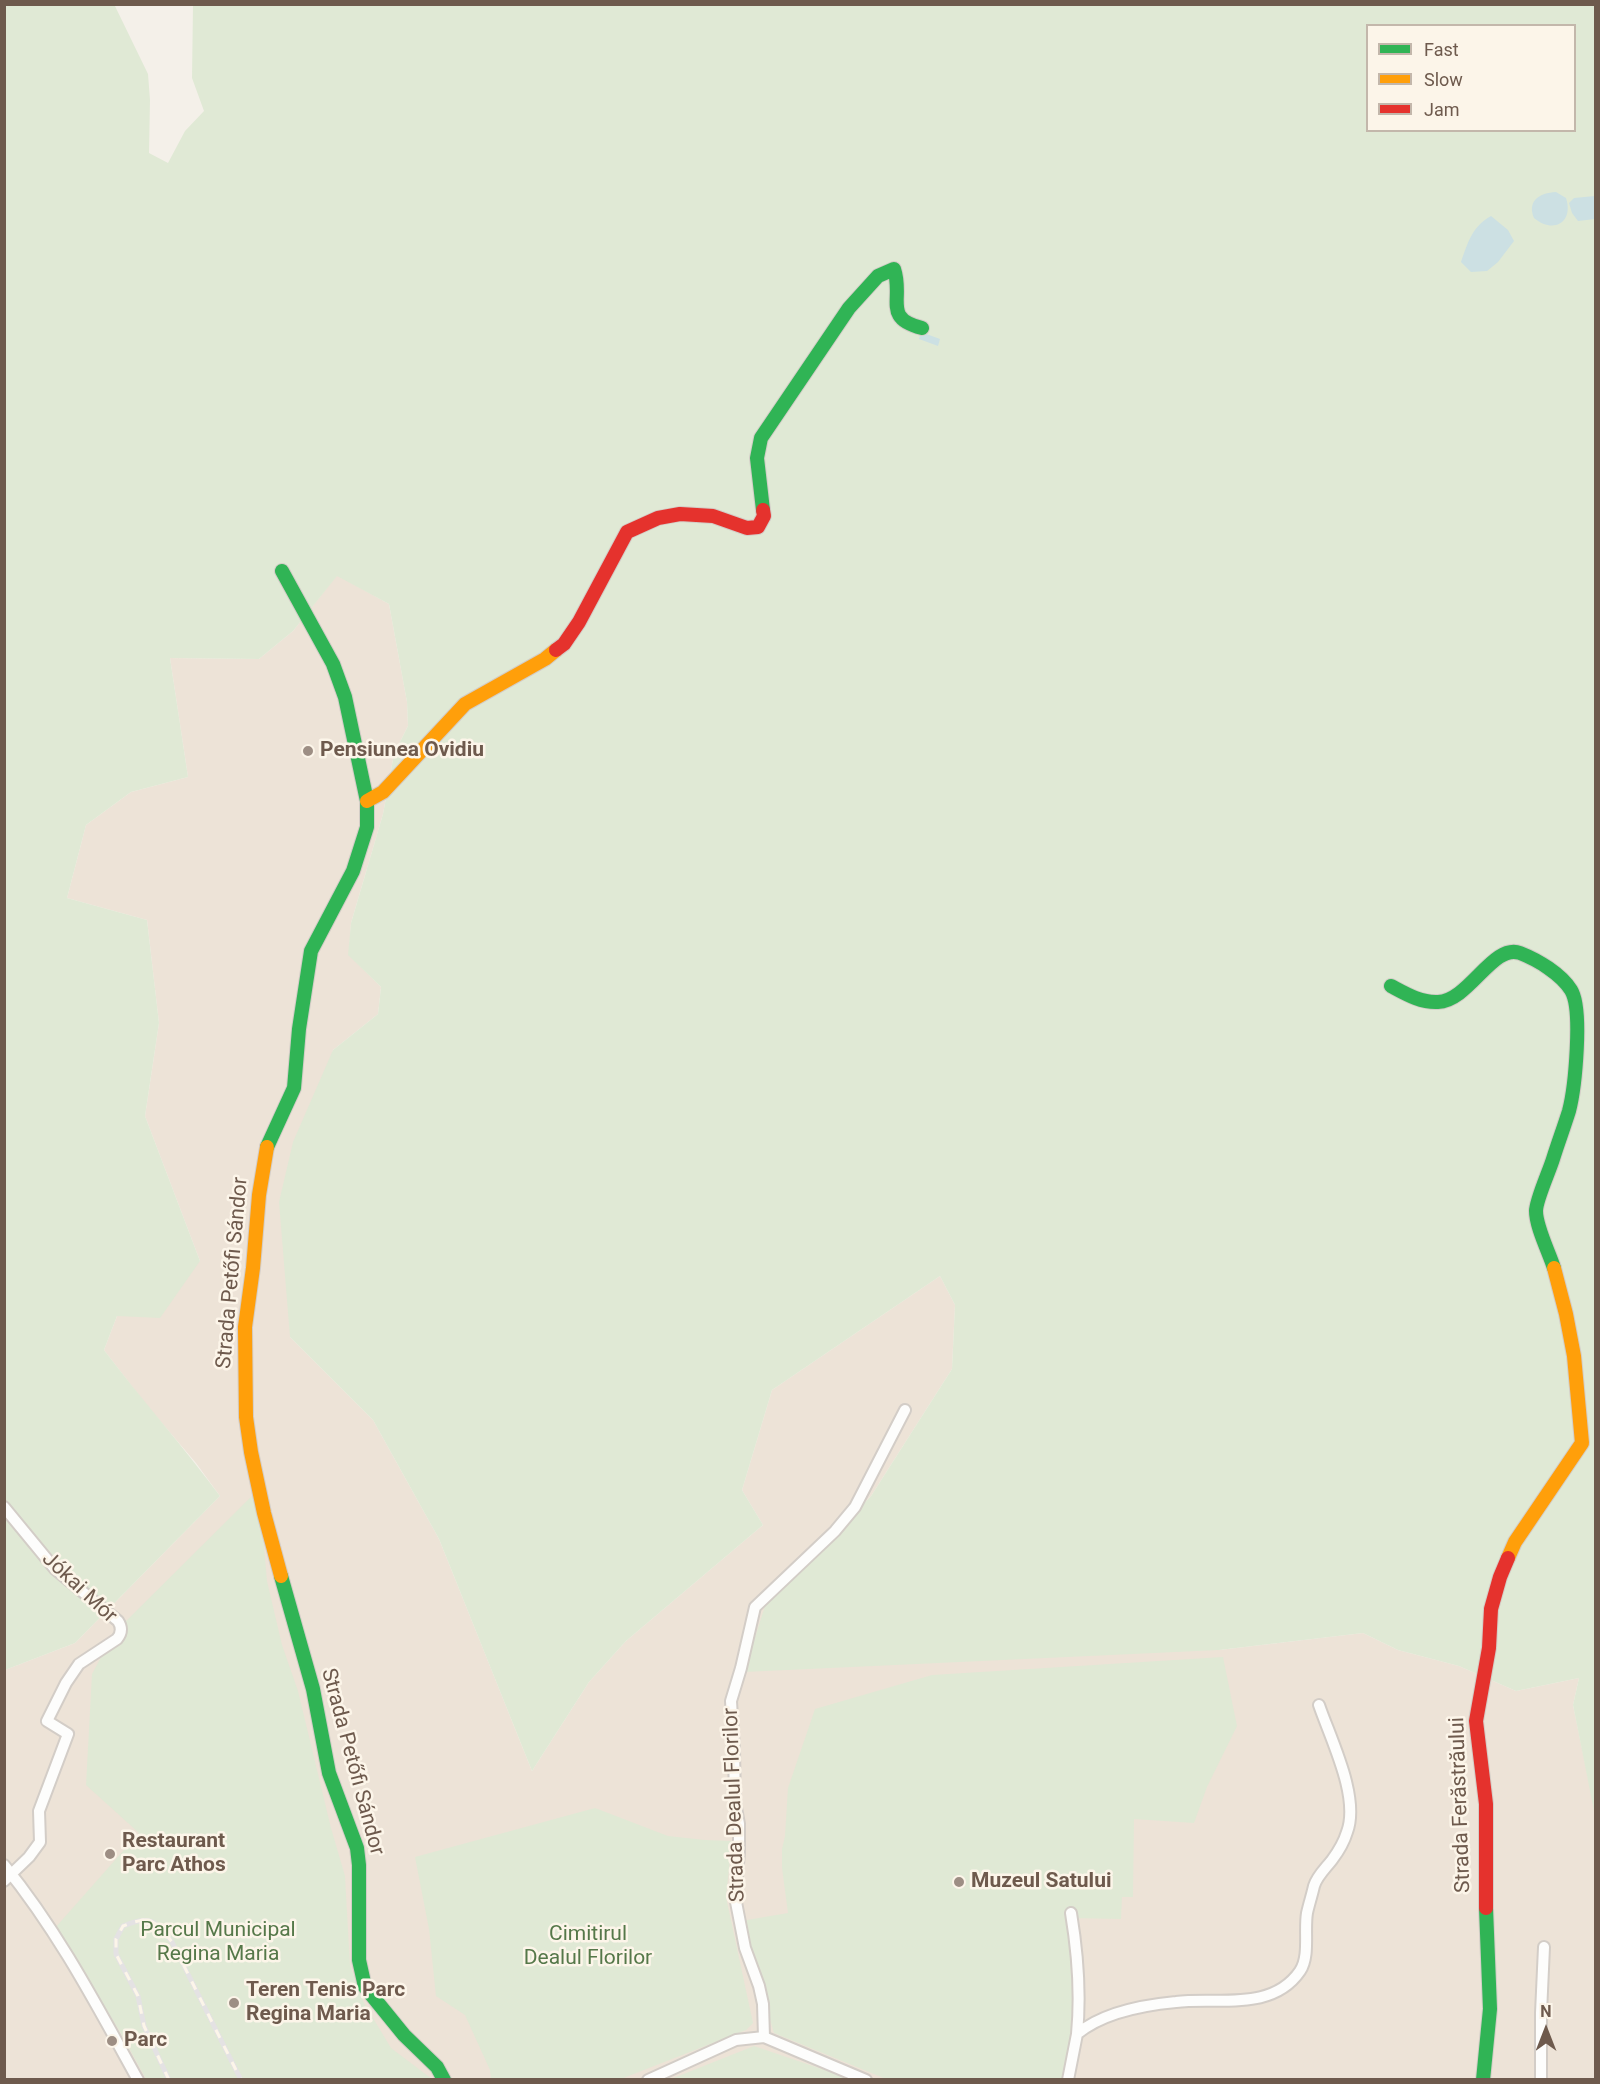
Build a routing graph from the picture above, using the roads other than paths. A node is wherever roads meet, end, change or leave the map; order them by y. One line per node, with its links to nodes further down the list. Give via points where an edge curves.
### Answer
1 (922, 328): 3 (street, via 901,322 898,316 894,269 878,276 849,308 761,438 757,458 764,516 758,527 747,528 713,516 680,514 658,518 627,532 564,644 546,659 465,704 383,792)
2 (282, 571): 3 (street, Strada Petőfi Sándor, via 333,664 345,697)
3 (367, 801): 15 (street, Strada Petőfi Sándor, via 367,827 360,853 311,951 294,1088 266,1152 245,1327 246,1417 264,1513 313,1689 329,1773 357,1848 359,1960 365,1987)
4 (1391, 986): 19 (street, Strada Ferăstrăului, via 1410,998 1452,1000 1498,957 1512,951 1563,979 1576,1004 1576,1053 1569,1110 1536,1210 1566,1314 1582,1443 1515,1542 1491,1609 1489,1648 1476,1721 1486,1804 1490,2009)
5 (905, 1410): 13 (street, Strada Dealul Florilor, via 855,1507 755,1607 731,1701 739,1824 735,1897 745,1948 763,2004)
6 (4, 1507): 9 (street, Jókai Mór, via 55,1569 118,1621 121,1628 117,1639 79,1664 47,1721 68,1734 39,1811 40,1842)
7 (1319, 1705): 12 (street, via 1350,1794 1351,1817 1340,1847 1316,1880 1307,1914 1301,1970 1265,1996 1164,2003 1095,2022)
8 (4, 1865): 9 (street)
9 (8, 1878): 14 (street, via 36,1906)
10 (1071, 1913): 12 (street, via 1079,1960)
11 (1544, 1947): 20 (street)
12 (1077, 2034): 18 (street)
13 (764, 2037): 16 (street, via 736,2040); 17 (street)
14 (138, 2079)
15 (444, 2079)
16 (648, 2079)
17 (866, 2079)
18 (1068, 2079)
19 (1483, 2079)
20 (1541, 2079)

